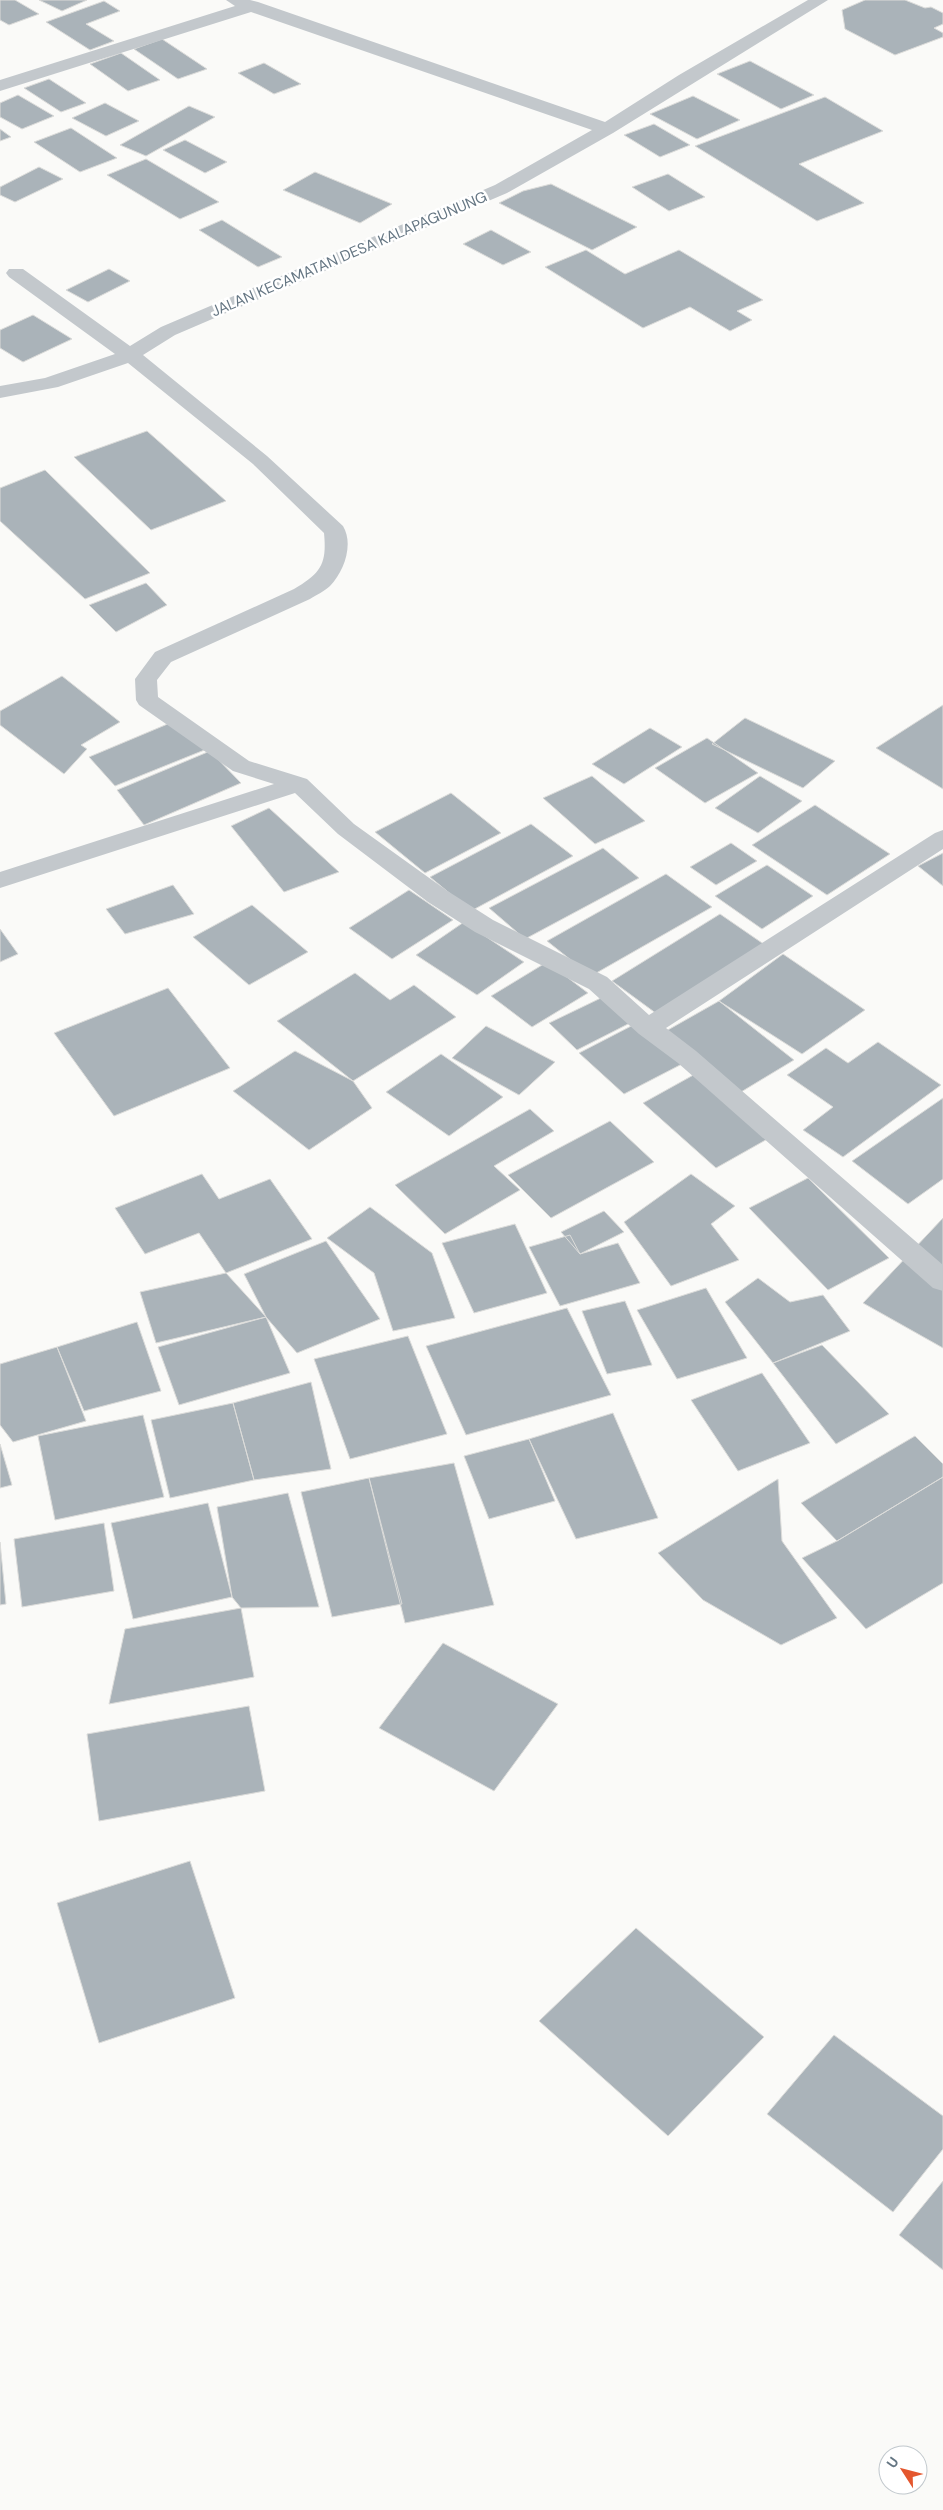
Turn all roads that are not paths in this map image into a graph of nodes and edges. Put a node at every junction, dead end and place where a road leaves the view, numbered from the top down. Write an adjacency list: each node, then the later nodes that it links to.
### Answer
1 (234, 0): 3 (street)
2 (820, 0): 5 (street, JALAN KECAMATAN DESA KALAPAGUNUNG)
3 (252, 6): 4 (street); 5 (street)
4 (0, 86)
5 (607, 129): 7 (street, JALAN KECAMATAN DESA KALAPAGUNUNG)
6 (16, 273): 7 (street)
7 (130, 355): 8 (street, JALAN KECAMATAN DESA KALAPAGUNUNG); 9 (street)
8 (0, 392)
9 (300, 784): 11 (street); 12 (street)
10 (943, 838): 12 (street)
11 (0, 880)
12 (648, 1028): 13 (street)
13 (943, 1281)

